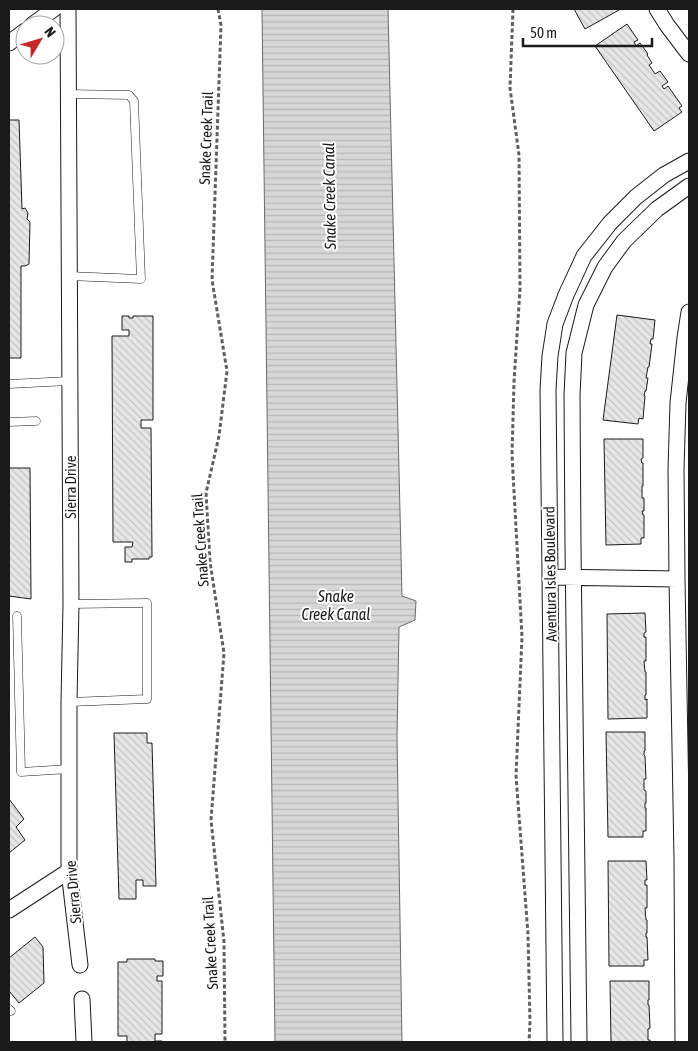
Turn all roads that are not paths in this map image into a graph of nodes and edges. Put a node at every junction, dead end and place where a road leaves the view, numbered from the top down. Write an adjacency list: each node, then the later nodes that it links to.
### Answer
1 (68, 9): 4 (street, Sierra Drive)
2 (657, 9): 3 (street)
3 (689, 54)
4 (68, 94): 7 (street, Sierra Drive); 7 (lane)
5 (689, 161): 13 (street, Aventura Isles Boulevard)
6 (689, 186): 14 (street, Aventura Isles Boulevard)
7 (68, 276): 9 (street, Sierra Drive)
8 (689, 312): 15 (street)
9 (69, 381): 10 (lane); 16 (street, Sierra Drive)
10 (9, 384)
11 (36, 421): 12 (lane)
12 (9, 422)
13 (550, 576): 14 (street); 26 (street, Aventura Isles Boulevard)
14 (573, 577): 15 (street); 27 (street, Aventura Isles Boulevard)
15 (676, 578): 20 (street)
16 (70, 604): 18 (street, Sierra Drive); 18 (lane)
17 (17, 616): 19 (lane)
18 (69, 702): 19 (street, Sierra Drive)
19 (69, 769): 21 (street, Sierra Drive)
20 (685, 858): 28 (street)
21 (69, 871): 22 (street); 23 (street, Sierra Drive)
22 (9, 910)
23 (80, 965)
24 (82, 999): 25 (street)
25 (84, 1042)
26 (554, 1042)
27 (579, 1042)
28 (683, 1042)

